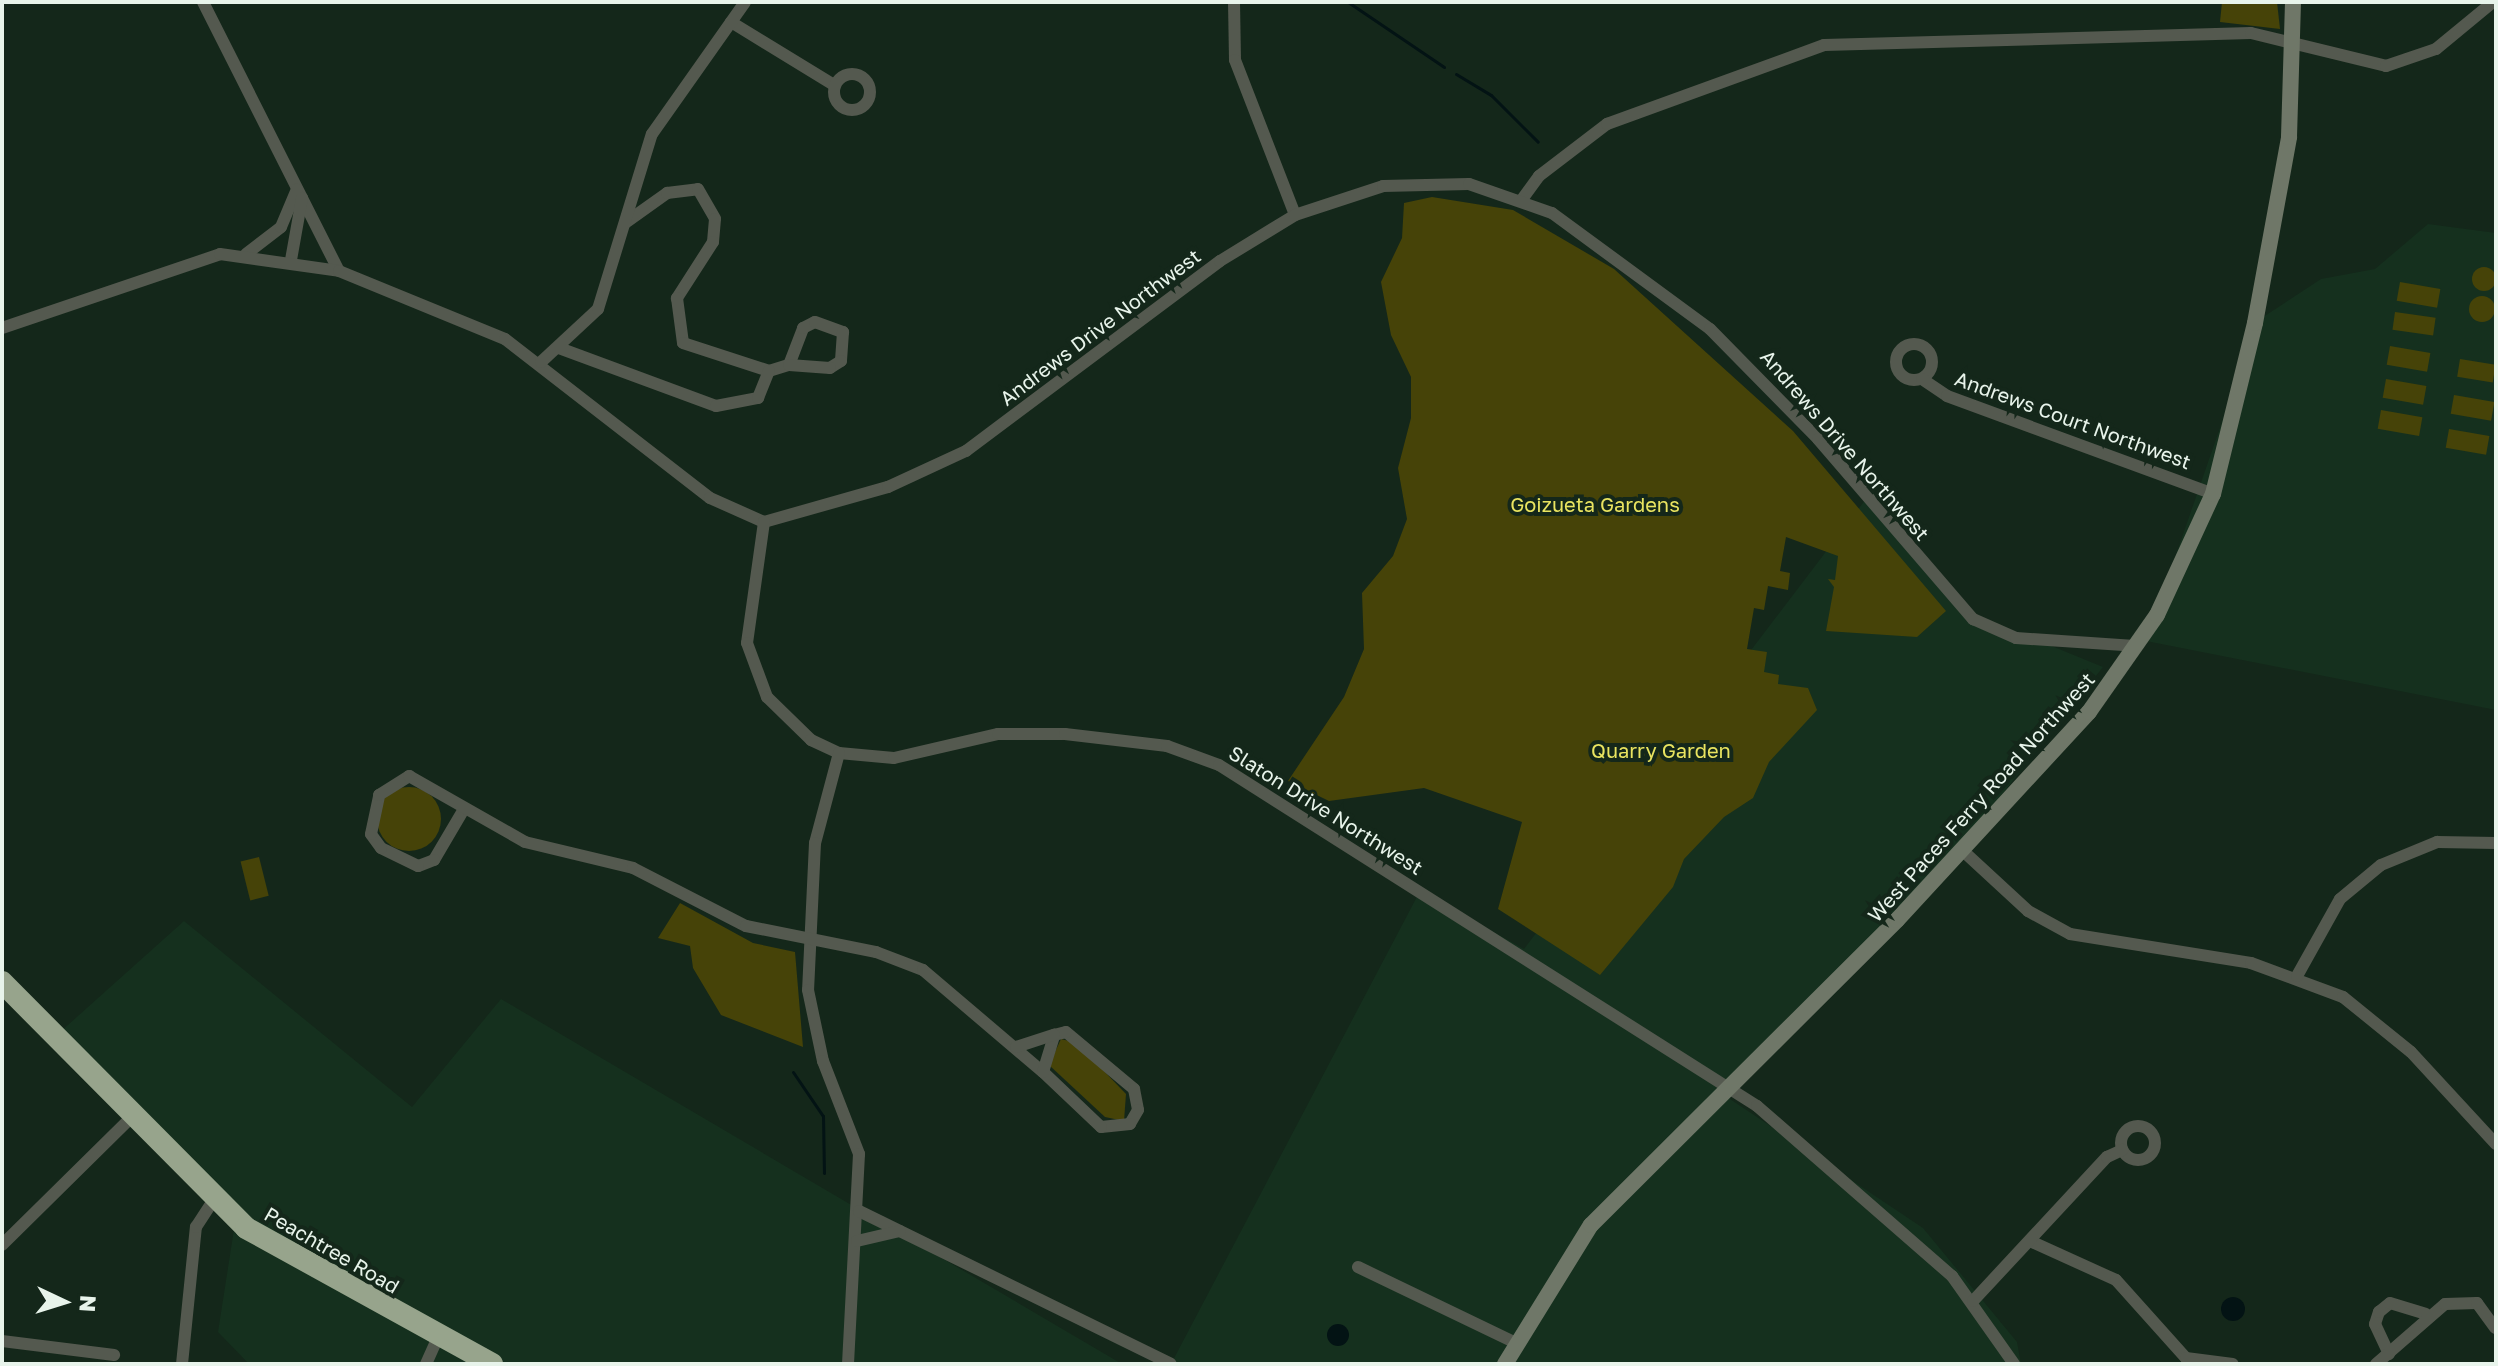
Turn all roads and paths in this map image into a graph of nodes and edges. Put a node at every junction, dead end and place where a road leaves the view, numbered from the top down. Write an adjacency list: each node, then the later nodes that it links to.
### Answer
1 (203, 2): 9 (street)
2 (745, 2): 6 (street)
3 (1234, 2): 11 (street)
4 (2293, 2): 7 (main road, West Paces Ferry Road Northwest)
5 (2493, 2): 7 (street)
6 (731, 22): 8 (street); 12 (street)
7 (2296, 44): 10 (street); 22 (main road, West Paces Ferry Road Northwest)
8 (834, 85)
9 (302, 198): 13 (street); 14 (street); 15 (street)
10 (1523, 198): 11 (street, Andrews Drive Northwest); 24 (street, Andrews Drive Northwest)
11 (1295, 215): 23 (street, Andrews Drive Northwest)
12 (625, 223): 17 (street); 20 (street)
13 (246, 254): 14 (street); 16 (street)
14 (295, 261): 15 (street)
15 (339, 271): 18 (street)
16 (2, 328)
17 (559, 348): 18 (street); 20 (street)
18 (541, 362): 23 (street)
19 (789, 365): 19 (street); 20 (street)
20 (769, 371)
21 (1922, 379): 22 (street, Andrews Court Northwest)
22 (2213, 494): 24 (main road, West Paces Ferry Road Northwest)
23 (764, 522): 25 (street, Slaton Drive Northwest)
24 (2135, 646): 28 (main road, West Paces Ferry Road Northwest)
25 (839, 753): 29 (street); 35 (street, Slaton Drive Northwest)
26 (464, 809): 26 (street); 29 (street)
27 (2496, 843): 30 (street)
28 (1962, 850): 30 (street); 35 (main road, West Paces Ferry Road Northwest)
29 (808, 942): 33 (street); 40 (street)
30 (2297, 976): 37 (street)
31 (2, 982): 36 (highway, Peachtree Road)
32 (1054, 1035): 33 (street); 34 (street); 34 (street)
33 (1016, 1047): 34 (street)
34 (1043, 1072)
35 (1728, 1087): 46 (street, Slaton Drive Northwest); 51 (main road, West Paces Ferry Road Northwest)
36 (134, 1115): 39 (highway, Peachtree Road); 44 (street)
37 (2496, 1144)
38 (2122, 1150): 43 (street)
39 (215, 1198): 49 (highway, Peachtree Road); 55 (street)
40 (859, 1211): 41 (street); 42 (street)
41 (900, 1231): 42 (street); 59 (street)
42 (857, 1241): 58 (street)
43 (2030, 1241): 46 (street); 54 (street)
44 (2, 1245)
45 (1358, 1267): 51 (street)
46 (1973, 1301): 61 (street, Slaton Drive Northwest)
47 (2425, 1314): 48 (street); 52 (street); 52 (street)
48 (2495, 1328)
49 (438, 1337): 56 (street); 57 (highway, Peachtree Road)
50 (2, 1341): 53 (street)
51 (1516, 1343): 60 (main road, West Paces Ferry Road Northwest)
52 (2389, 1354): 63 (street)
53 (114, 1355)
54 (2184, 1361): 62 (street)
55 (182, 1364)
56 (426, 1364)
57 (492, 1364)
58 (848, 1364)
59 (1171, 1364)
60 (1505, 1364)
61 (2014, 1364)
62 (2233, 1364)
63 (2376, 1364)

